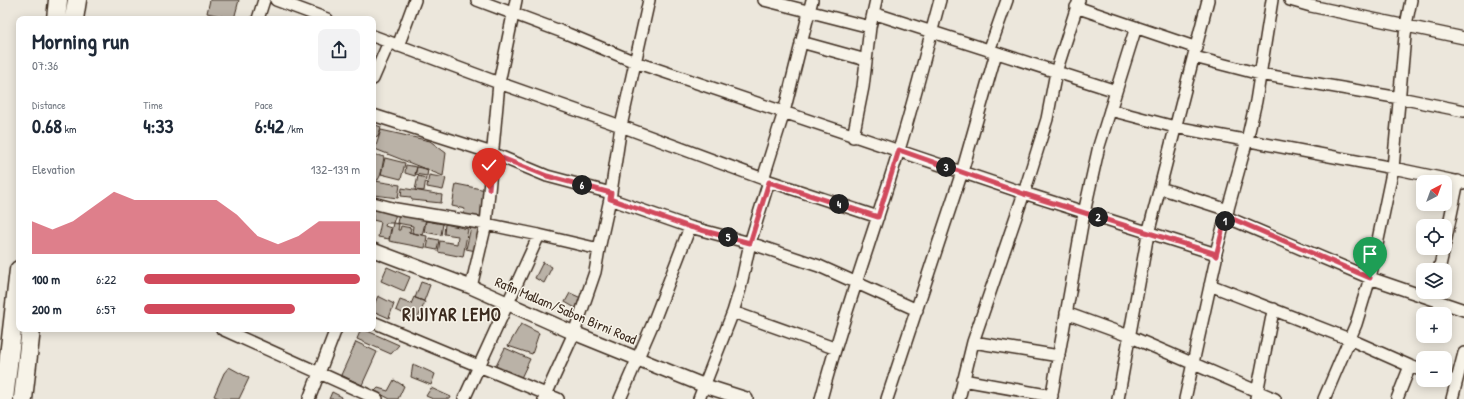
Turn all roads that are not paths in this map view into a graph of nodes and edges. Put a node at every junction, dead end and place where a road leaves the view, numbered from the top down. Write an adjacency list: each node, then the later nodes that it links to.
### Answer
1 (58, 0): 23 (highway)
2 (77, 0): 24 (highway)
3 (264, 0): 25 (street)
4 (276, 0): 26 (street)
5 (415, 0): 34 (street)
6 (477, 0): 21 (street)
7 (516, 0): 21 (street)
8 (649, 0): 38 (street)
9 (764, 0): 20 (street)
10 (812, 0): 20 (street)
11 (876, 0): 22 (street)
12 (940, 0): 30 (street)
13 (1007, 0): 35 (street)
14 (1208, 0): 36 (street)
15 (1272, 0): 41 (street)
16 (1290, 0): 18 (street)
17 (1411, 0): 27 (street)
18 (1312, 3): 27 (street)
19 (1078, 4): 29 (street); 39 (street)
20 (809, 12): 28 (street); 33 (street)
21 (513, 13): 38 (street); 42 (street)
22 (873, 13): 28 (street); 30 (street)
23 (56, 16)
24 (74, 16)
25 (259, 16)
26 (319, 16)
27 (1406, 25): 32 (street); 44 (street)
28 (870, 27): 37 (street)
29 (1136, 27): 36 (street); 43 (street)
30 (931, 32): 35 (street); 53 (street)
31 (376, 37): 34 (street)
32 (1464, 38)
33 (801, 42): 37 (street); 46 (street)
34 (393, 44): 40 (street); 42 (street)
35 (993, 52): 39 (street); 56 (street)
36 (1195, 53): 41 (street); 50 (street)
37 (866, 60): 51 (street)
38 (635, 62): 46 (street); 49 (street)
39 (1056, 72): 43 (street); 60 (street)
40 (376, 74)
41 (1260, 74): 44 (street); 52 (street)
42 (499, 83): 49 (street); 54 (street)
43 (1116, 91): 45 (street)
44 (1400, 98): 47 (street); 55 (street)
45 (1110, 110): 50 (street); 63 (street)
46 (784, 112): 51 (street); 57 (street)
47 (1464, 112)
48 (376, 116): 54 (street)
49 (621, 126): 57 (street); 61 (street)
50 (1175, 127): 52 (street); 59 (street)
51 (853, 137): 53 (street)
52 (1247, 140): 55 (street); 64 (street)
53 (899, 150): 56 (street); 65 (street)
54 (492, 154): 61 (street); 67 (street)
55 (1393, 168): 58 (street); 75 (street)
56 (962, 172): 60 (street); 84 (street)
57 (766, 180): 65 (street); 71 (street)
58 (1461, 182): 66 (street)
59 (1160, 188): 64 (street); 69 (street)
60 (1024, 194): 63 (street); 95 (street)
61 (611, 196): 68 (street); 72 (street)
62 (376, 204): 67 (street)
63 (1084, 213): 69 (street); 87 (street)
64 (1227, 213): 74 (street); 75 (street)
65 (878, 217): 76 (street)
66 (1451, 219)
67 (486, 224): 70 (street); 78 (street)
68 (690, 227): 71 (street); 99 (street)
69 (1148, 234): 74 (street); 93 (street)
70 (539, 235): 72 (street); 82 (street)
71 (750, 243): 76 (street); 86 (street)
72 (599, 249): 92 (street)
73 (376, 251): 78 (street, Rafin Mallam/Sabon Birni Road)
74 (1216, 256): 77 (street)
75 (1370, 278): 80 (street); 94 (street)
76 (855, 282): 84 (street); 96 (street)
77 (1210, 285): 83 (street); 100 (street)
78 (471, 287): 82 (street, Rafin Mallam/Sabon Birni Road)
79 (16, 290): 105 (highway)
80 (1416, 291)
81 (1440, 299): 85 (street)
82 (507, 303): 92 (street, Rafin Mallam/Sabon Birni Road); 102 (street)
83 (1274, 309): 94 (street); 110 (street)
84 (917, 310): 123 (street)
85 (1464, 310)
86 (733, 312): 96 (street); 109 (street)
87 (1066, 313): 93 (street); 98 (street)
88 (376, 323): 102 (street)
89 (30, 332): 114 (highway)
90 (229, 332): 104 (street)
91 (335, 332): 104 (street)
92 (574, 333): 99 (street, Rafin Mallam/Sabon Birni Road); 111 (street)
93 (1129, 336): 100 (street); 125 (street)
94 (1349, 339): 101 (street); 128 (street)
95 (973, 342): 98 (street); 106 (street)
96 (834, 348): 122 (street)
97 (1464, 353): 108 (street)
98 (1059, 356): 112 (street)
99 (638, 358): 109 (street, Rafin Mallam/Sabon Birni Road); 119 (street)
100 (1193, 363): 110 (street); 126 (street)
101 (1410, 366): 103 (street); 129 (street)
102 (478, 367): 111 (street); 117 (street)
103 (1416, 368)
104 (319, 373): 115 (street); 116 (street)
105 (3, 376): 113 (highway)
106 (963, 380): 112 (street); 124 (street)
107 (1452, 381): 108 (street)
108 (1456, 382): 130 (street)
109 (705, 386): 120 (street); 121 (street, Rafin Mallam/Sabon Birni Road)
110 (1256, 395): 127 (street)
111 (546, 396): 118 (street)
112 (1052, 398)
113 (4, 399)
114 (23, 399)
115 (309, 399)
116 (377, 399)
117 (464, 399)
118 (558, 399)
119 (620, 399)
120 (700, 399)
121 (746, 399)
122 (821, 399)
123 (887, 399)
124 (959, 399)
125 (1118, 399)
126 (1185, 399)
127 (1275, 399)
128 (1324, 399)
129 (1397, 399)
130 (1452, 399)

